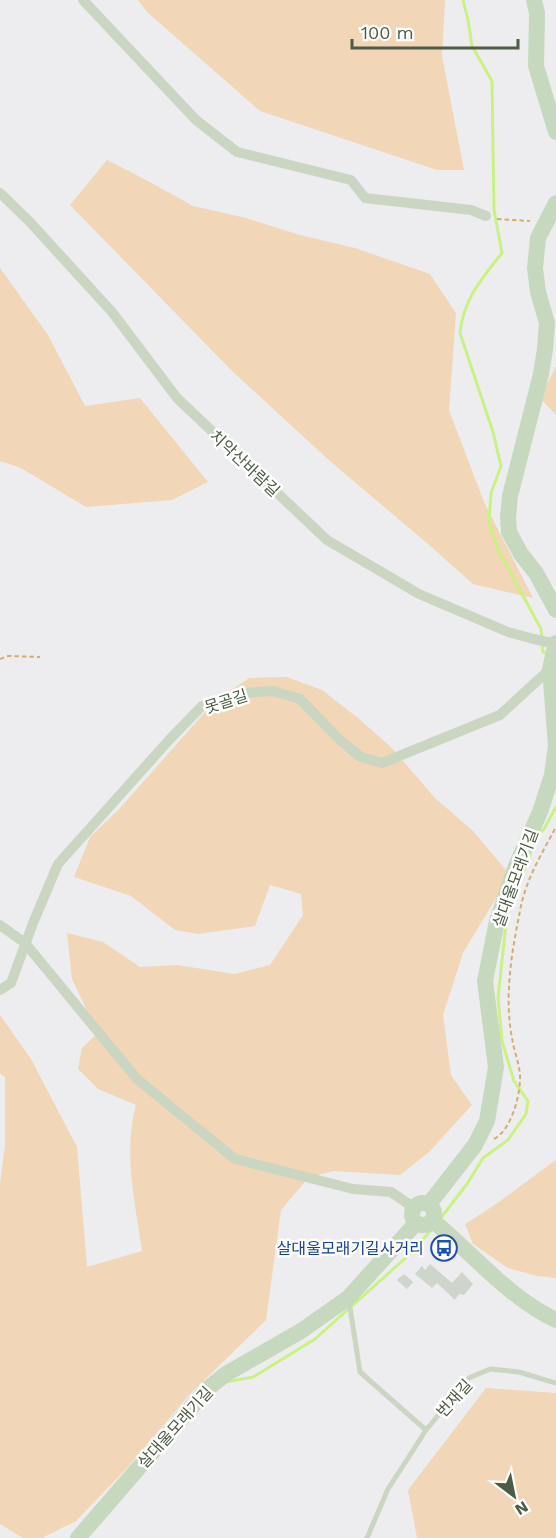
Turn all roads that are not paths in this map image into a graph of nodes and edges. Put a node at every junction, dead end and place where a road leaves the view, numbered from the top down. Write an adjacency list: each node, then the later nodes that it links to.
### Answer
1 (83, 0): 6 (street)
2 (534, 0): 3 (street)
3 (556, 132)
4 (0, 193): 8 (street, 치악산바람길, bridge)
5 (556, 203): 7 (street)
6 (486, 216)
7 (556, 610)
8 (556, 644): 9 (street, 살대울모래기길)
9 (551, 665): 11 (street, 못골길); 13 (street, 살대울모래기길)
10 (0, 925): 11 (street)
11 (25, 943): 12 (street, 못골길); 13 (street)
12 (0, 990)
13 (429, 1218): 14 (street, 살대울모래기길); 15 (street)
14 (350, 1306): 17 (lane); 18 (street, 살대울모래기길)
15 (556, 1320)
16 (556, 1383): 17 (lane, 번재길)
17 (426, 1430): 19 (lane)
18 (78, 1538)
19 (367, 1538)

